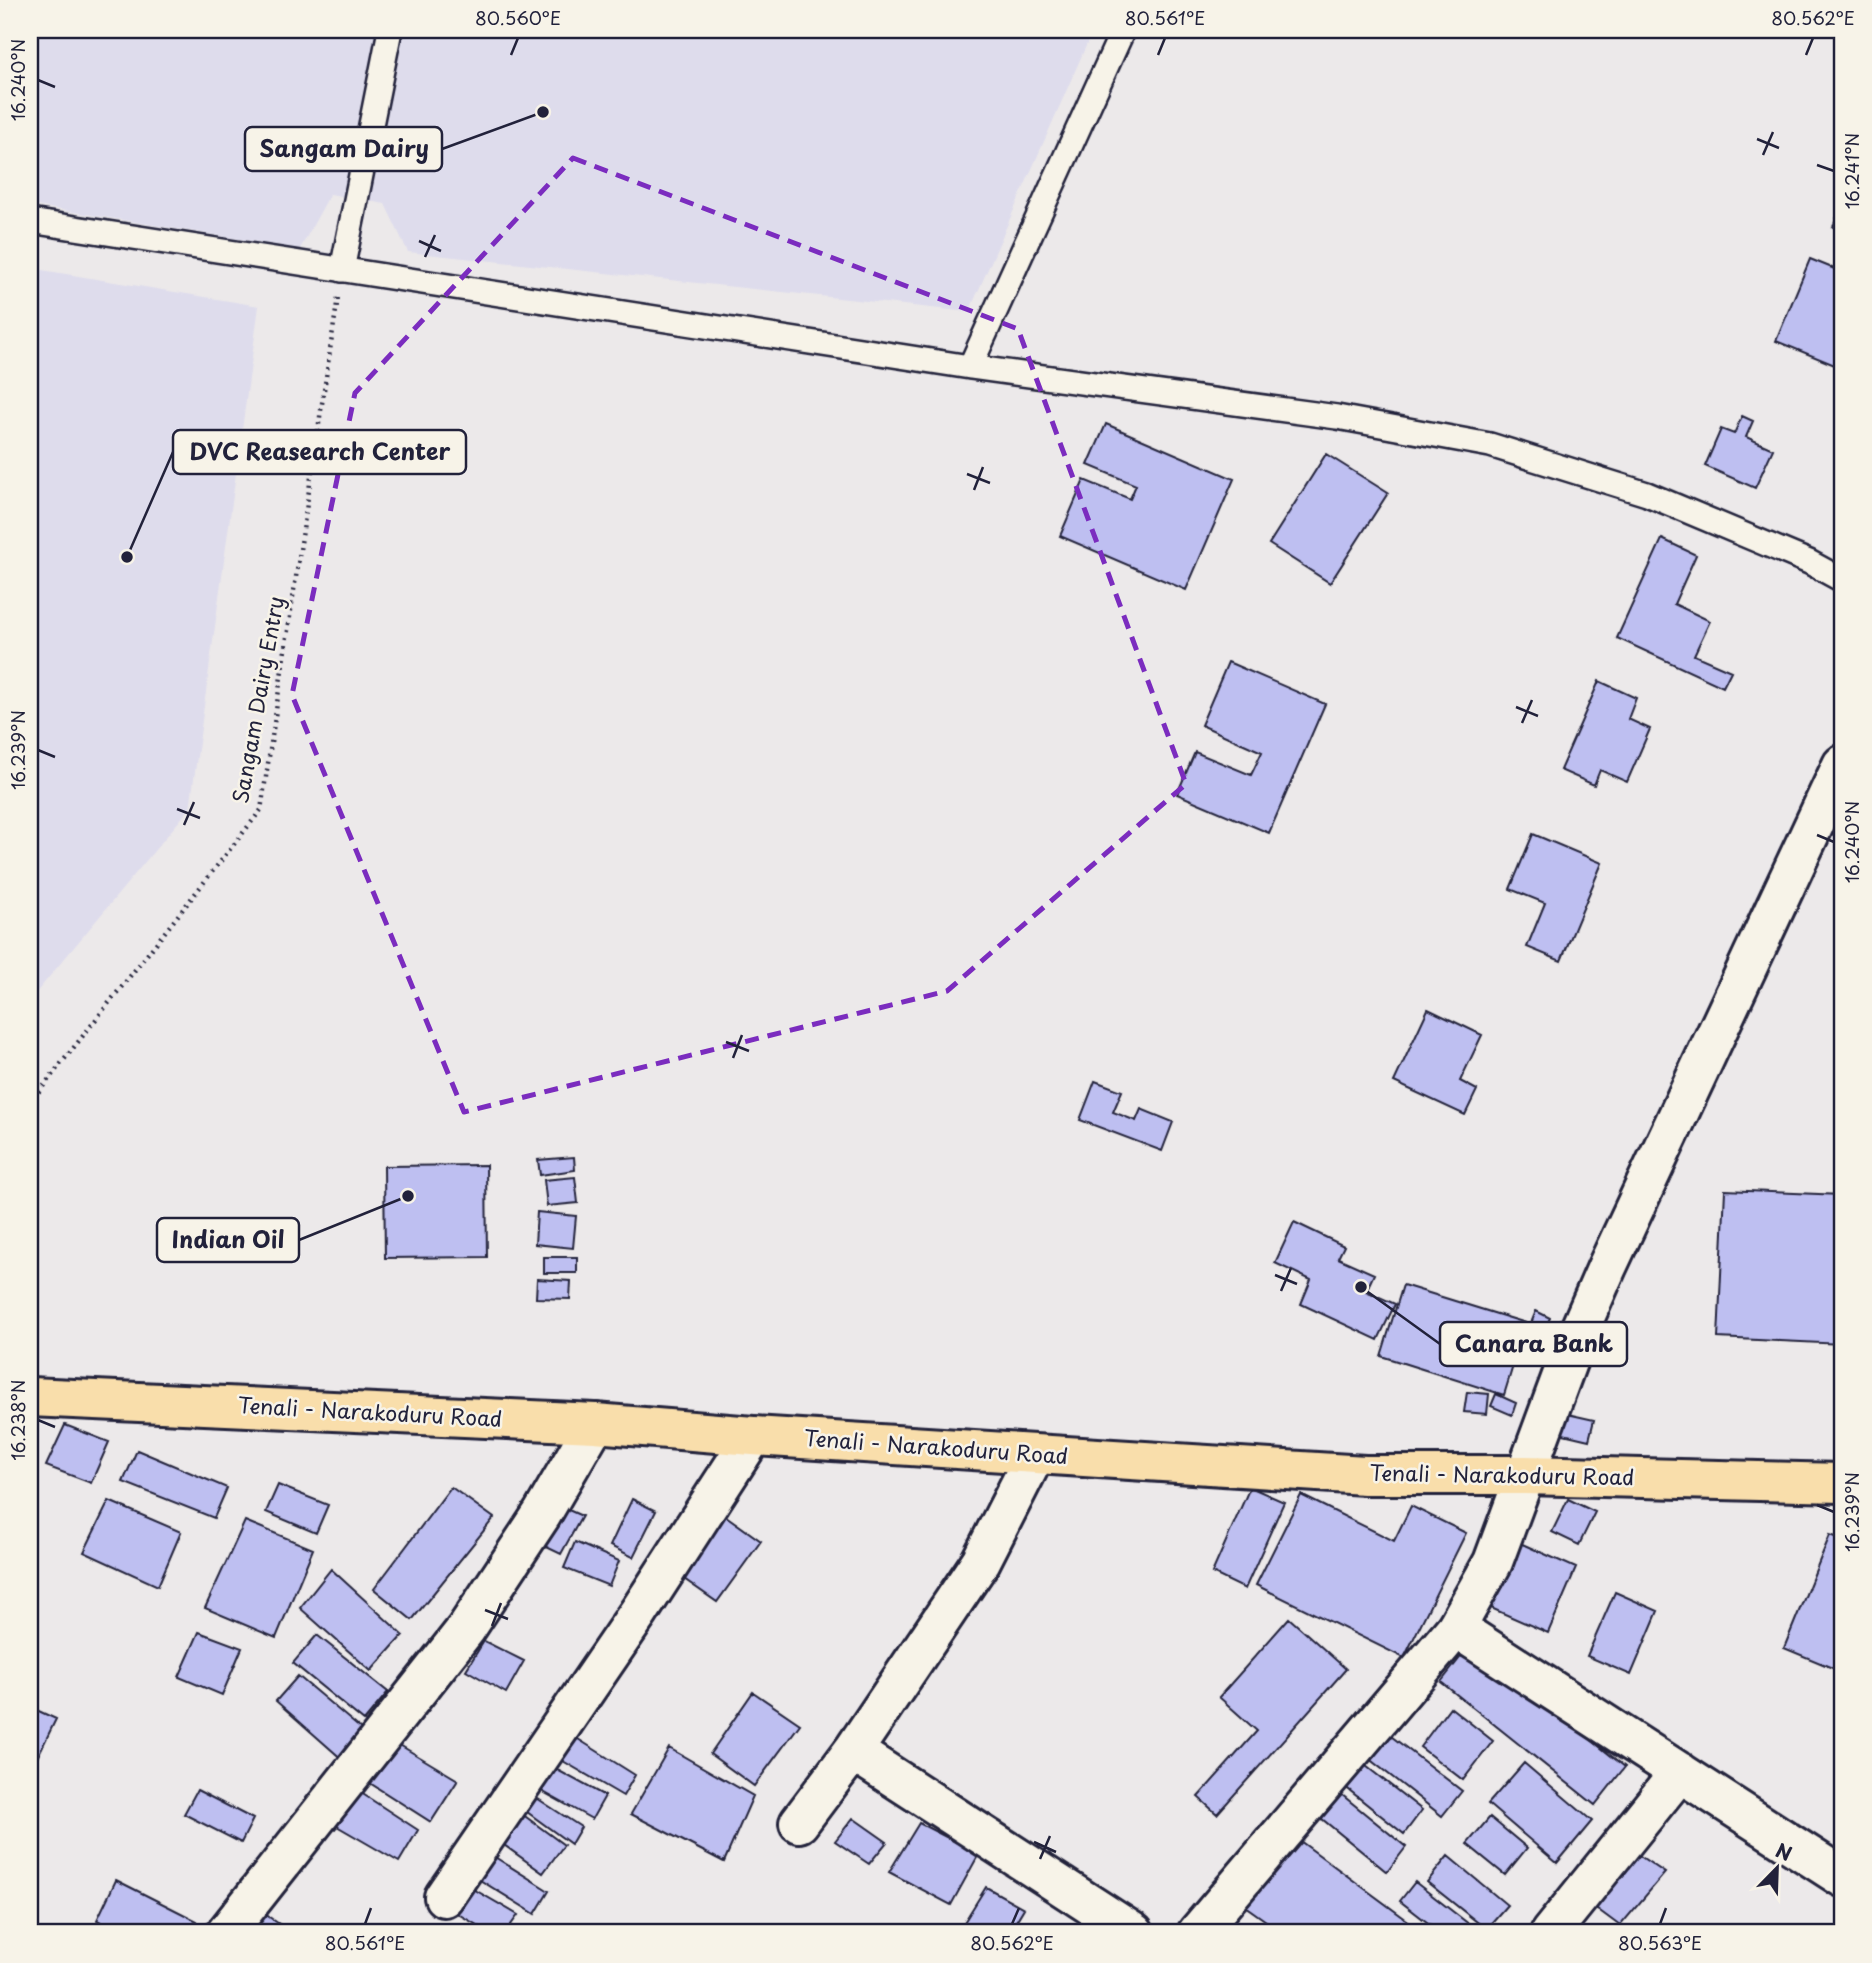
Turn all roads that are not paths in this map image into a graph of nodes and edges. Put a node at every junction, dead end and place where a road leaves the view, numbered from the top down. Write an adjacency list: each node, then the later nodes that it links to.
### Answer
1 (390, 30): 4 (lane)
2 (1123, 30): 5 (lane)
3 (30, 222): 4 (lane)
4 (342, 270): 5 (lane)
5 (970, 367): 6 (lane)
6 (1842, 580)
7 (1842, 765): 12 (street)
8 (30, 1397): 9 (main road, Tenali - Narakoduru Road)
9 (595, 1423): 10 (main road, Tenali - Narakoduru Road); 20 (street)
10 (752, 1436): 11 (main road, Tenali - Narakoduru Road); 19 (street)
11 (1035, 1455): 12 (main road, Tenali - Narakoduru Road); 15 (street)
12 (1525, 1475): 13 (main road, Tenali - Narakoduru Road); 14 (street)
13 (1842, 1483)
14 (1456, 1628): 16 (street); 22 (street)
15 (853, 1751): 17 (street); 21 (street)
16 (1680, 1772): 18 (street); 23 (street)
17 (799, 1823)
18 (1842, 1877)
19 (444, 1897)
20 (226, 1933)
21 (1134, 1933)
22 (1197, 1933)
23 (1550, 1933)

